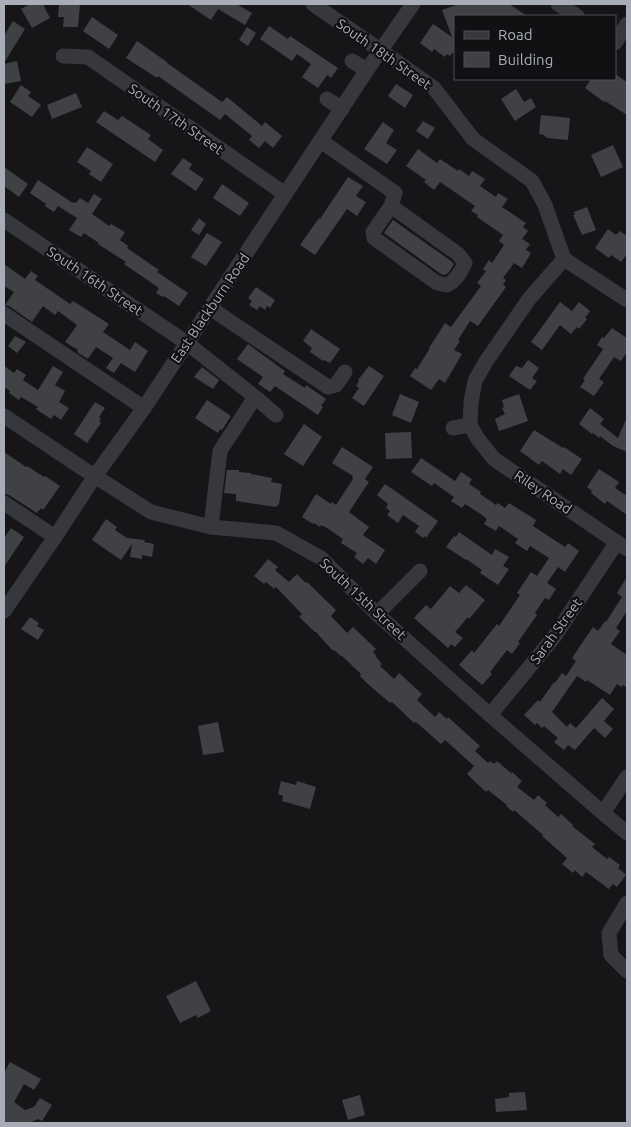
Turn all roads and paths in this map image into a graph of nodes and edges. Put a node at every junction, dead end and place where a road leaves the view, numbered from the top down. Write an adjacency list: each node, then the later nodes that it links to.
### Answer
1 (312, 4): 8 (street, South 18th Street)
2 (413, 4): 8 (street, East Blackburn Road)
3 (558, 4): 4 (street)
4 (574, 15)
5 (627, 24): 6 (street)
6 (616, 41)
7 (616, 44): 9 (street)
8 (381, 50): 12 (street, East Blackburn Road); 19 (street, South 18th Street)
9 (627, 51)
10 (63, 56): 16 (street, South 17th Street)
11 (352, 61): 12 (street)
12 (367, 70): 14 (street, East Blackburn Road)
13 (327, 99): 14 (street)
14 (342, 109): 15 (street, East Blackburn Road)
15 (321, 140): 16 (street, East Blackburn Road); 17 (street)
16 (285, 194): 21 (street, East Blackburn Road)
17 (391, 206): 17 (street)
18 (4, 220): 23 (street, South 16th Street)
19 (564, 259): 20 (street); 29 (street)
20 (627, 300)
21 (210, 308): 23 (street, East Blackburn Road); 24 (street)
22 (4, 314): 26 (street)
23 (187, 343): 25 (street, South 16th Street); 26 (street, East Blackburn Road)
24 (345, 372)
25 (255, 397): 27 (street, South 16th Street); 33 (street)
26 (144, 408): 31 (street, East Blackburn Road)
27 (276, 415)
28 (4, 416): 31 (street, South 15th Street)
29 (470, 425): 30 (street); 35 (street, Riley Road)
30 (453, 428)
31 (95, 476): 33 (street, South 15th Street); 34 (street, East Blackburn Road)
32 (4, 503): 34 (street)
33 (211, 527): 39 (street, South 15th Street)
34 (55, 537): 37 (street, East Blackburn Road)
35 (622, 546): 40 (street, Sarah Street)
36 (420, 571): 39 (street)
37 (9, 592): 38 (street, East Blackburn Road)
38 (4, 611)
39 (377, 614): 40 (street, South 15th Street)
40 (490, 715): 42 (street, South 15th Street)
41 (627, 777): 42 (street)
42 (603, 813): 43 (street, South 15th Street)
43 (627, 832)
44 (627, 903): 45 (street)
45 (627, 971)

